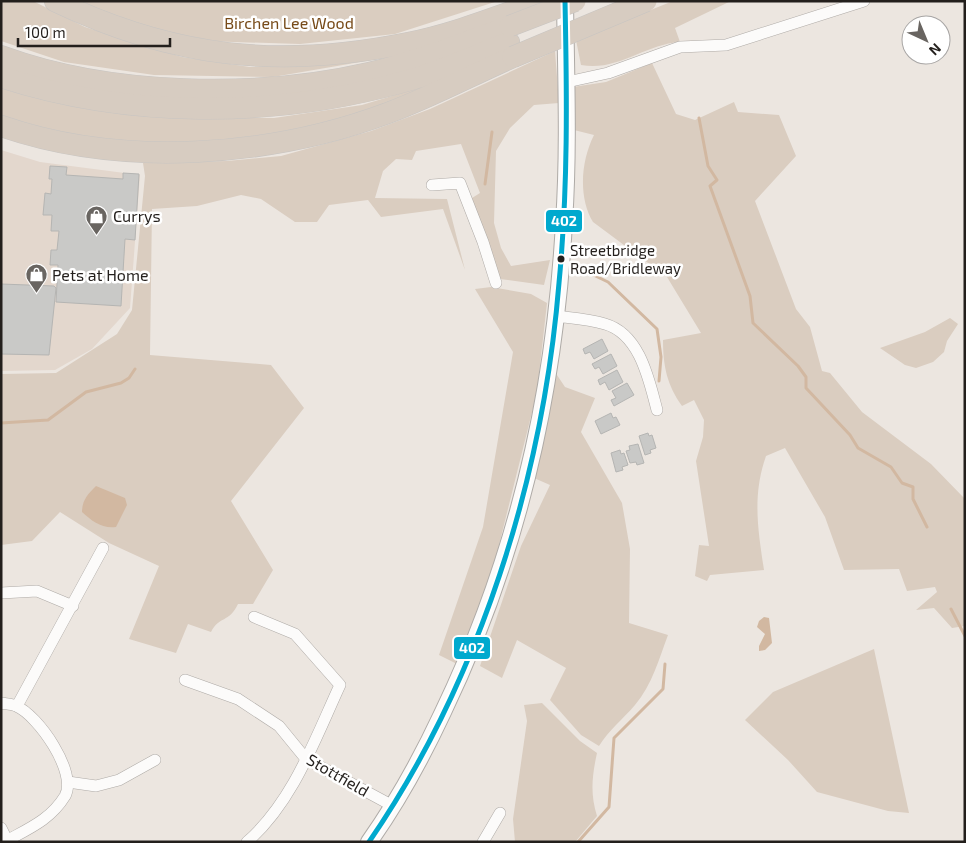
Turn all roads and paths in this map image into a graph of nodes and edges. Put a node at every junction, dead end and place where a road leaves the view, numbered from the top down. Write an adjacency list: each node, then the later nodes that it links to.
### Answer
1 (55, 1): 8 (highway)
2 (542, 1): 8 (highway)
3 (565, 1): 11 (main road)
4 (575, 1): 8 (highway, bridge)
5 (624, 1): 8 (highway)
6 (646, 1): 8 (highway, bridge)
7 (864, 1): 11 (street)
8 (510, 35): 9 (highway); 10 (highway); 12 (highway)
9 (1, 56)
10 (1, 77)
11 (567, 82): 15 (main road)
12 (1, 126)
13 (432, 185): 14 (street)
14 (496, 283)
15 (555, 316): 16 (street); 27 (main road)
16 (657, 410)
17 (103, 548): 19 (street)
18 (1, 593): 19 (street)
19 (73, 606): 23 (street)
20 (254, 617): 24 (street)
21 (186, 680): 24 (street, Stottfield)
22 (1, 702): 23 (street)
23 (18, 706): 26 (street)
24 (306, 759): 27 (street, Stottfield); 31 (street)
25 (155, 760): 26 (street)
26 (68, 782): 30 (street)
27 (393, 806): 32 (main road)
28 (500, 813): 33 (street)
29 (1, 828): 30 (street)
30 (8, 841)
31 (247, 842)
32 (369, 842)
33 (483, 842)

